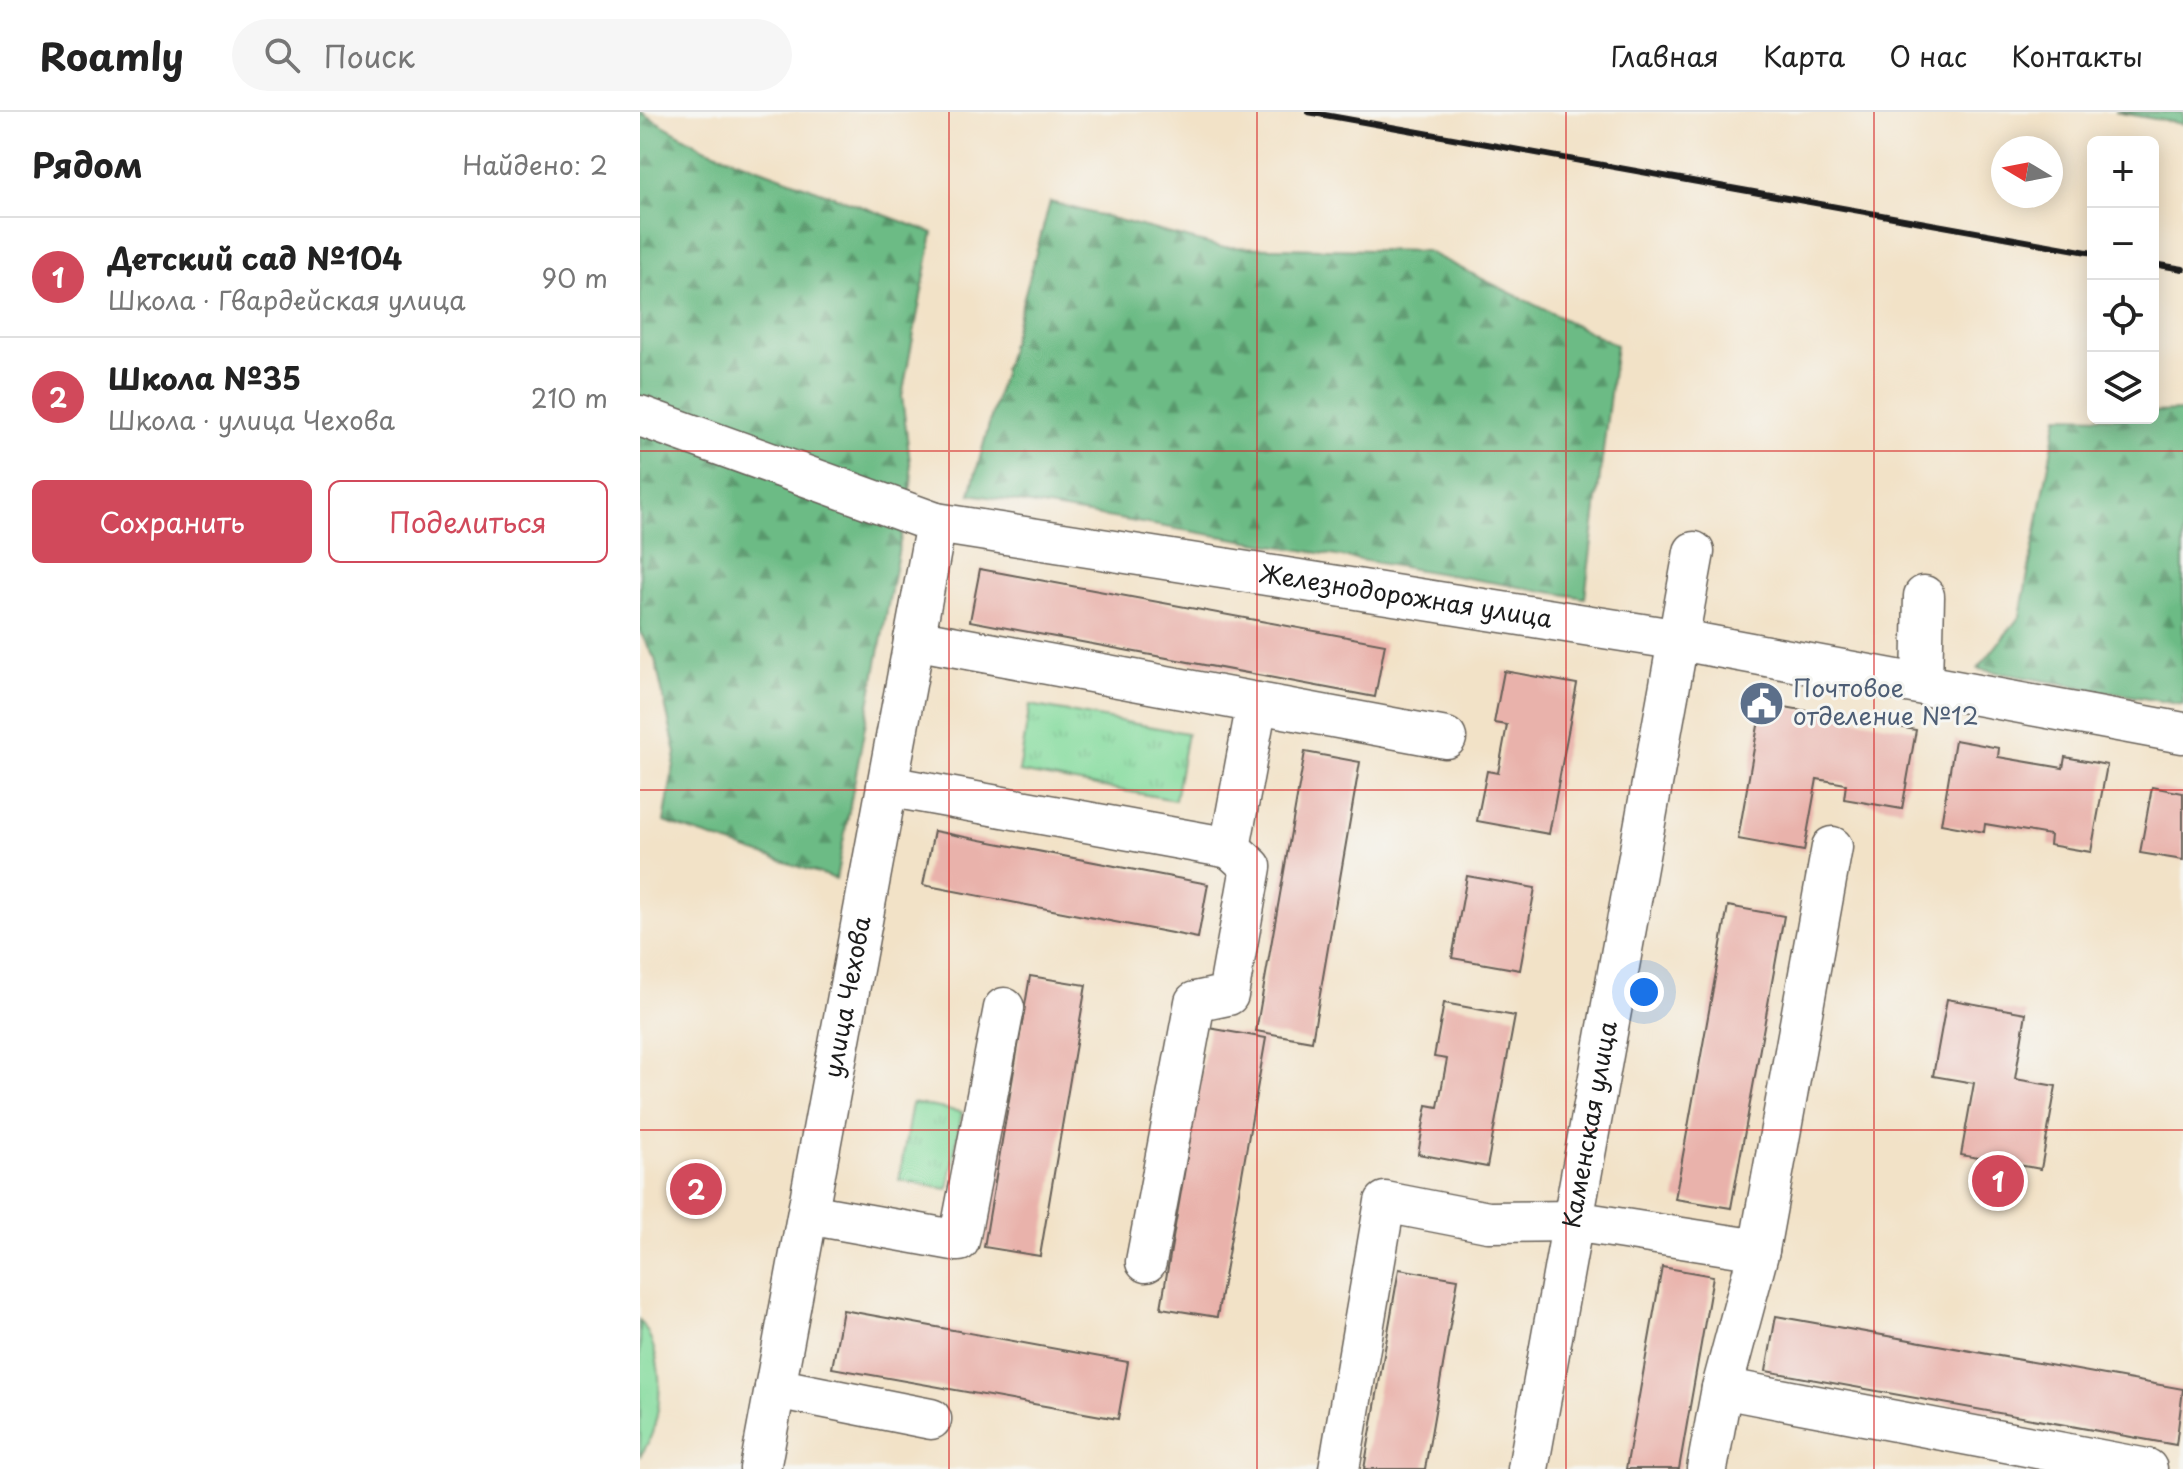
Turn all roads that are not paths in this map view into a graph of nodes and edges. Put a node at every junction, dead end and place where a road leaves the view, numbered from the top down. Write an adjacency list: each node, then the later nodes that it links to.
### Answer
1 (640, 416): 2 (street, Железнодорожная улица)
2 (936, 523): 5 (street, улица Чехова); 6 (street, Железнодорожная улица)
3 (1694, 552): 6 (street, Каменская улица)
4 (1924, 596): 7 (street)
5 (914, 639): 8 (street); 11 (street, улица Чехова)
6 (1680, 640): 7 (street, Железнодорожная улица); 16 (street, Каменская улица)
7 (1922, 684): 9 (street, Железнодорожная улица)
8 (1257, 703): 10 (street); 13 (street)
9 (2183, 733)
10 (1446, 738)
11 (887, 786): 13 (street); 15 (street, улица Чехова)
12 (1832, 847): 17 (street)
13 (1230, 848): 18 (street)
14 (1004, 1008): 15 (street)
15 (808, 1214): 19 (street, улица Чехова)
16 (1573, 1221): 17 (street); 23 (street); 24 (street, Каменская улица)
17 (1759, 1250): 20 (street)
18 (1146, 1262)
19 (775, 1388): 21 (street); 22 (street, улица Чехова)
20 (1722, 1388): 25 (street); 26 (street)
21 (931, 1419)
22 (760, 1469)
23 (1339, 1469)
24 (1528, 1469)
25 (1707, 1469)
26 (2147, 1469)

